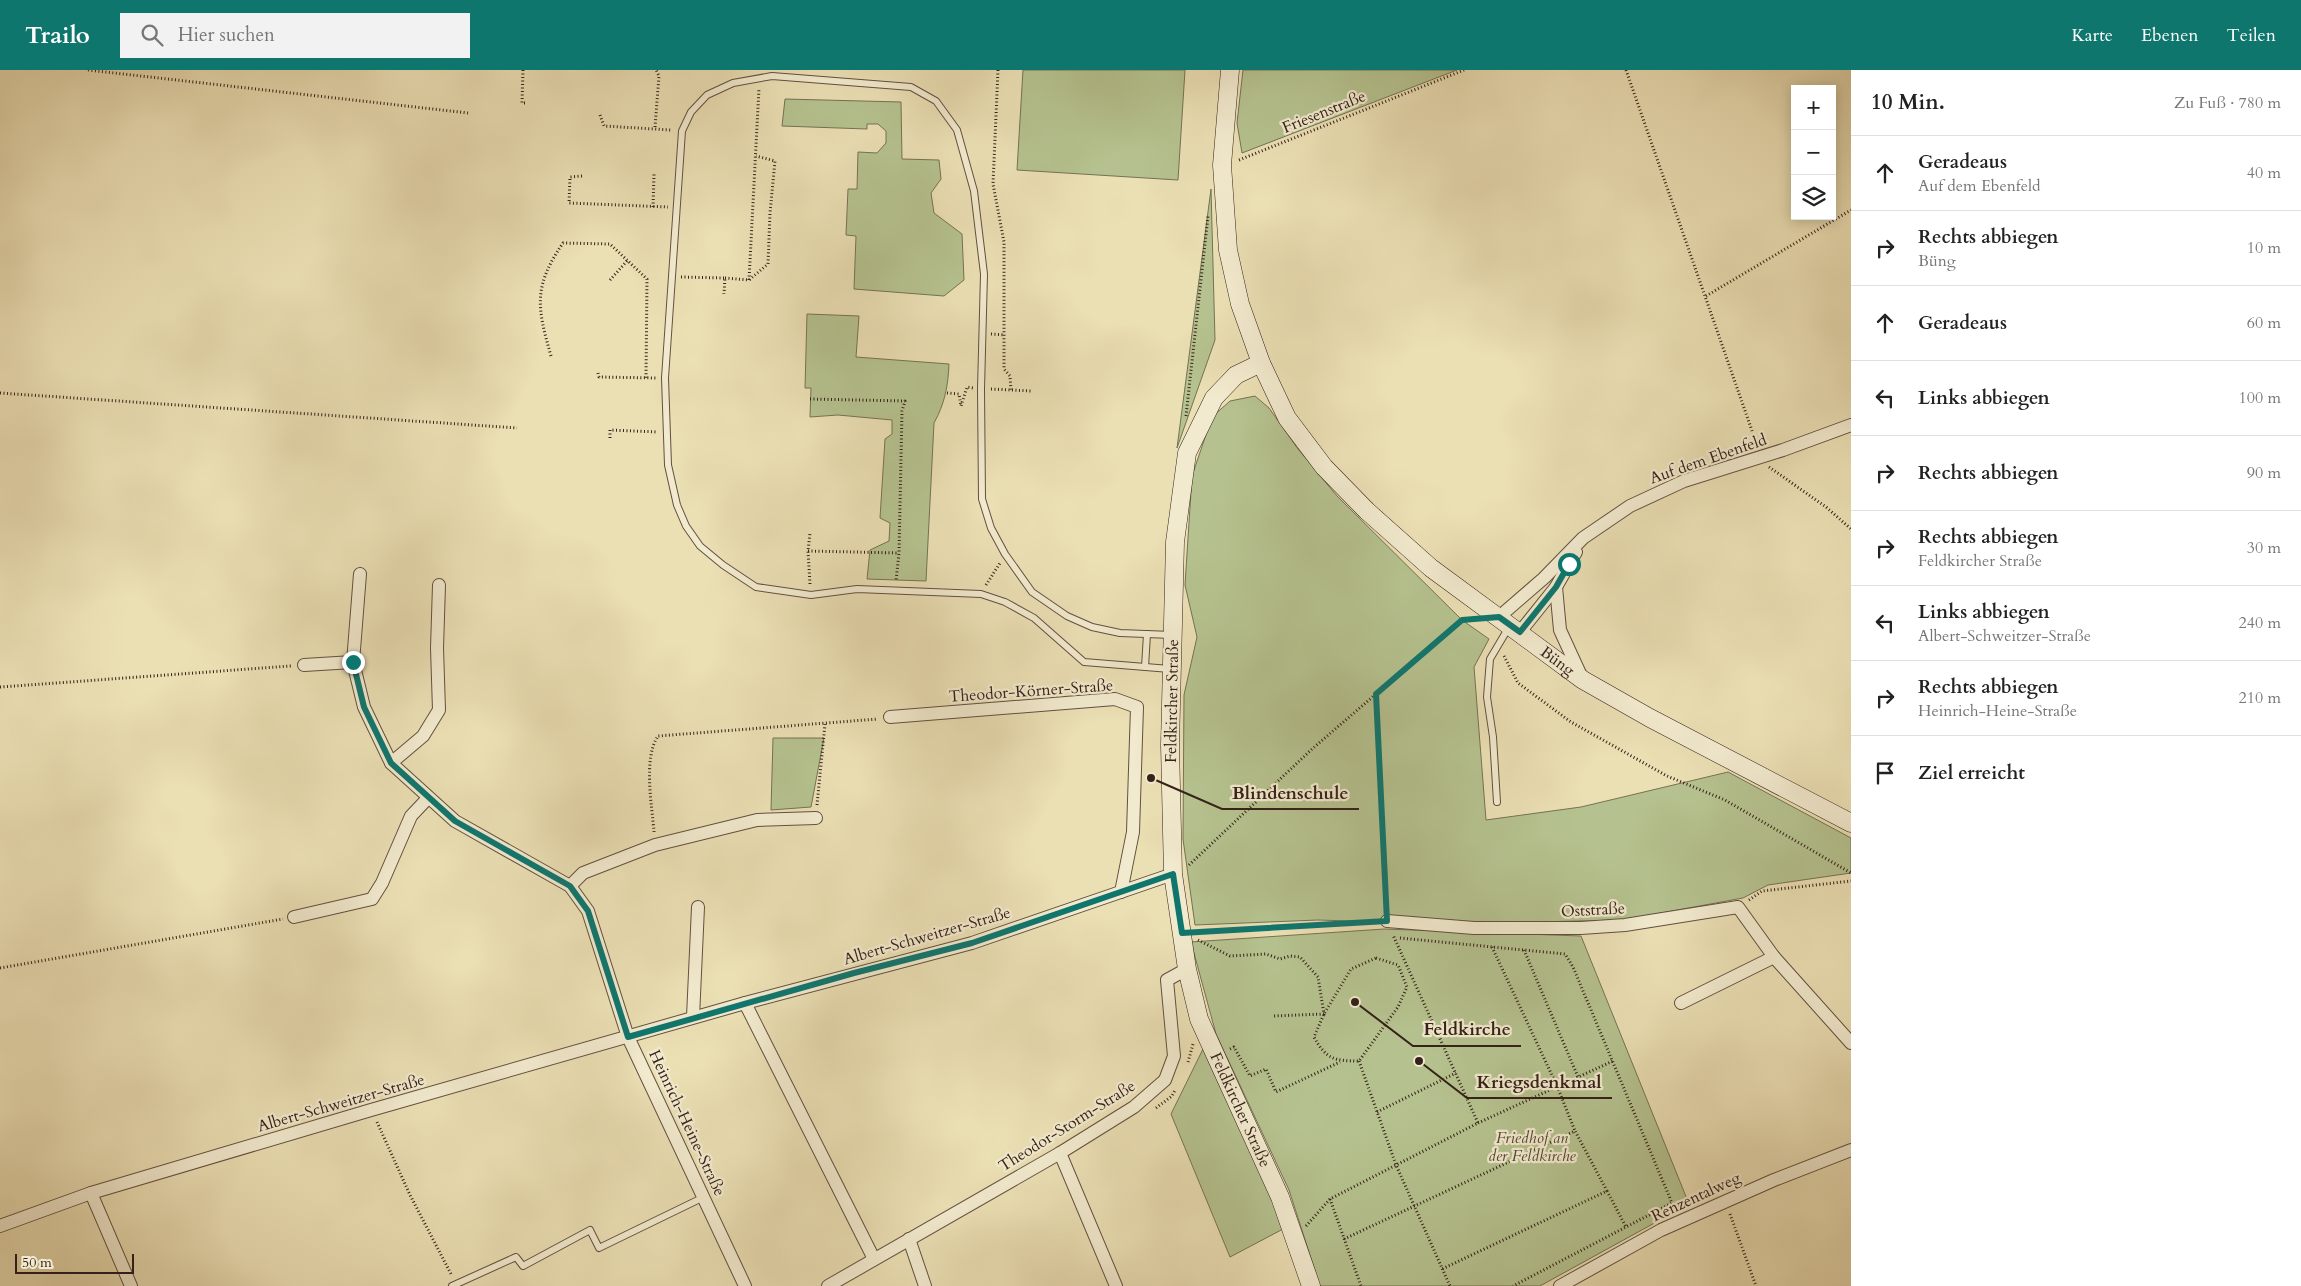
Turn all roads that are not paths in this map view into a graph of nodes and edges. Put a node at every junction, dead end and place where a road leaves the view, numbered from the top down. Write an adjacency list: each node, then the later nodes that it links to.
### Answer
1 (1230, 70): 2 (street, Büng)
2 (1261, 363): 8 (street, Büng); 10 (street, Feldkircher Straße)
3 (1851, 425): 4 (street, Auf dem Ebenfeld)
4 (1582, 538): 7 (street, Auf dem Ebenfeld); 8 (street, Auf dem Ebenfeld)
5 (360, 574): 11 (street, Heinrich-Heine-Straße)
6 (439, 585): 17 (street)
7 (1556, 587): 8 (street, Auf dem Ebenfeld); 15 (street)
8 (1509, 625): 15 (street, Büng); 19 (lane)
9 (1147, 634): 10 (lane); 13 (lane); 13 (lane)
10 (1173, 636): 14 (street, Feldkircher Straße)
11 (353, 662): 12 (street); 17 (street, Heinrich-Heine-Straße)
12 (304, 665)
13 (1145, 667): 14 (lane)
14 (1172, 670): 22 (street, Feldkircher Straße)
15 (1583, 680): 21 (street, Büng)
16 (890, 717): 24 (street, Theodor-Körner-Straße)
17 (391, 763): 18 (street, Heinrich-Heine-Straße)
18 (428, 798): 23 (street, Heinrich-Heine-Straße); 26 (street)
19 (1496, 802)
20 (816, 818): 23 (street)
21 (1851, 823)
22 (1173, 874): 24 (street, Albert-Schweitzer-Straße); 29 (street, Feldkircher Straße)
23 (570, 886): 33 (street, Heinrich-Heine-Straße)
24 (1121, 892): 30 (street, Albert-Schweitzer-Straße)
25 (698, 907): 32 (street)
26 (294, 917)
27 (1387, 921): 28 (street, Oststraße)
28 (1774, 957): 31 (street); 34 (street)
29 (1187, 969): 36 (street, Theodor-Storm-Straße); 48 (street, Feldkircher Straße)
30 (745, 1003): 32 (street, Albert-Schweitzer-Straße); 41 (street)
31 (1681, 1003)
32 (693, 1017): 33 (street, Albert-Schweitzer-Straße)
33 (628, 1037): 37 (street, Albert-Schweitzer-Straße); 38 (street, Heinrich-Heine-Straße)
34 (1851, 1043)
35 (1851, 1150): 49 (street, Renzentalweg)
36 (1060, 1153): 40 (street, Theodor-Storm-Straße); 47 (street)
37 (91, 1193): 39 (street, Albert-Schweitzer-Straße); 43 (street)
38 (704, 1197): 42 (lane); 44 (street, Heinrich-Heine-Straße)
39 (0, 1226)
40 (909, 1239): 41 (street, Theodor-Storm-Straße); 46 (street)
41 (874, 1259): 45 (street, Theodor-Storm-Straße)
42 (454, 1285)
43 (131, 1286)
44 (746, 1286)
45 (828, 1286)
46 (925, 1286)
47 (1116, 1286)
48 (1312, 1286)
49 (1560, 1286)

